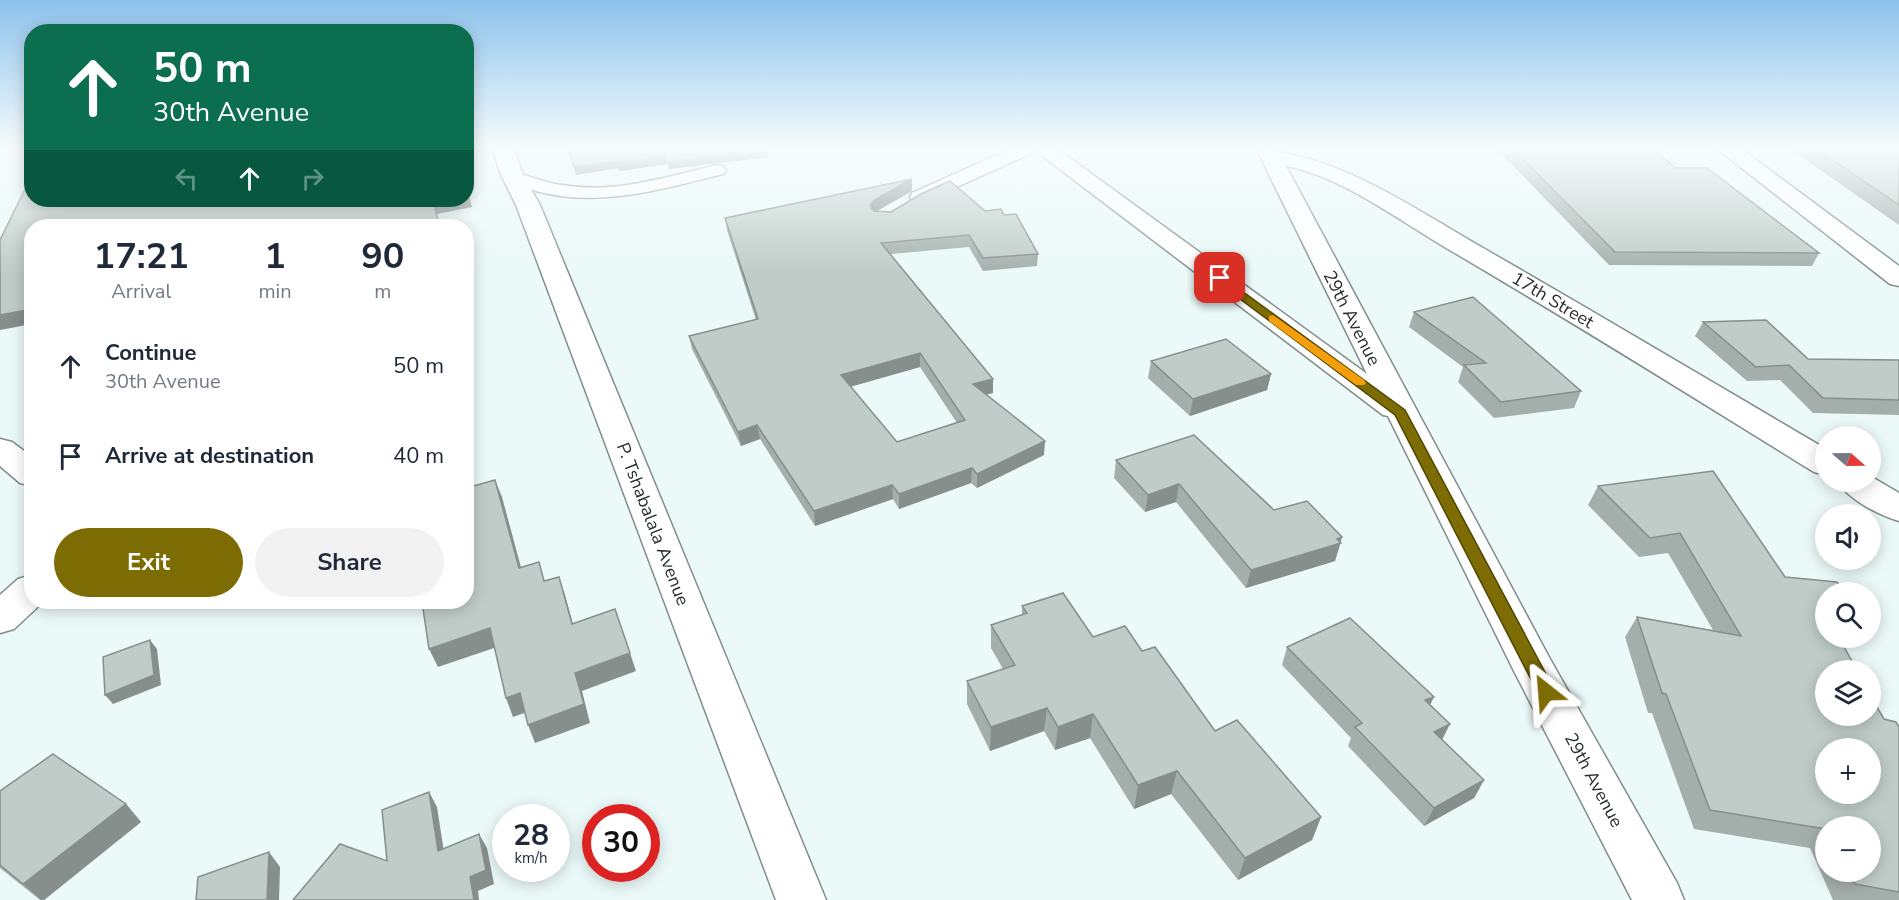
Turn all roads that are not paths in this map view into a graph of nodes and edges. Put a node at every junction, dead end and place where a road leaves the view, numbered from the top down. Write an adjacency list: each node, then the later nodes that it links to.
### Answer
1 (521, 190): 19 (street, P. Tshabalala Avenue)
2 (554, 190): 3 (lane)
3 (639, 190)
4 (937, 190): 9 (lane)
5 (1099, 190): 11 (street)
6 (1287, 190): 11 (street, 29th Avenue)
7 (1364, 190): 13 (street, 17th Street)
8 (1782, 190): 10 (street)
9 (903, 206)
10 (1899, 278)
11 (1401, 413): 20 (street, 29th Avenue)
12 (0, 449): 14 (street)
13 (1815, 457)
14 (24, 468)
15 (1872, 492): 16 (street)
16 (1899, 508)
17 (24, 596): 18 (street)
18 (0, 618)
19 (801, 900)
20 (1659, 900)

